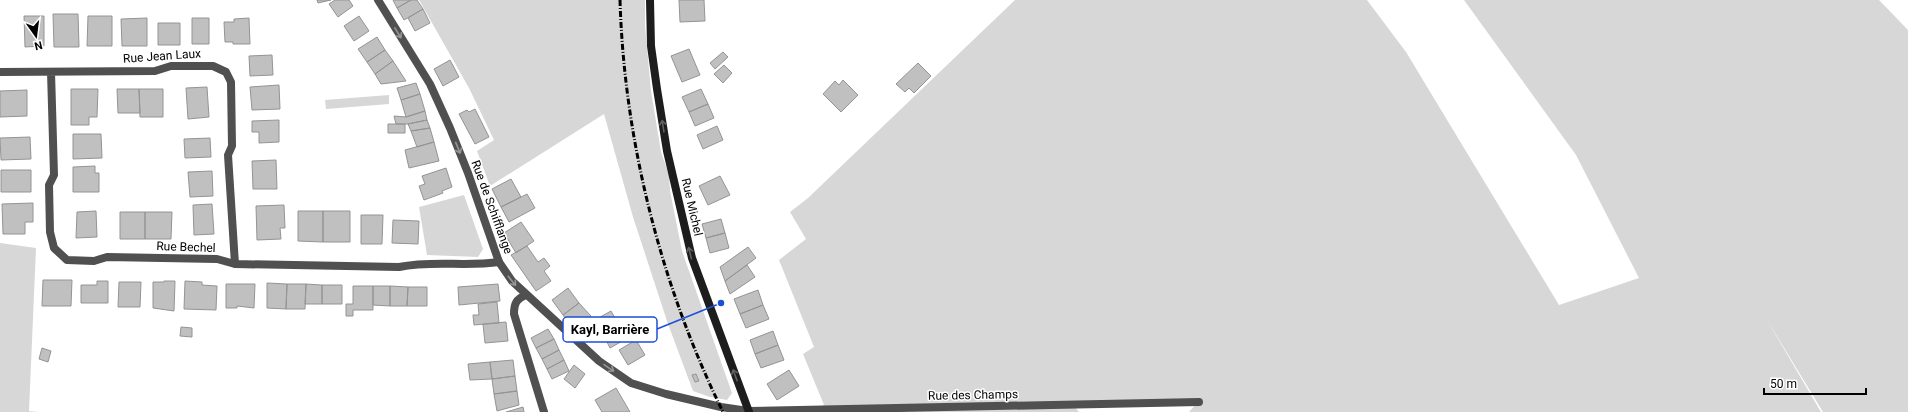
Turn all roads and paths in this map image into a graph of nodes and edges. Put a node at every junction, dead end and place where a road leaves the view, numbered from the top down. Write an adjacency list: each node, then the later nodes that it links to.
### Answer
1 (378, 0): 5 (street, Rue de Schifflange, one-way to 5)
2 (650, 0): 10 (main road, Rue Michel, one-way to 2)
3 (0, 72): 4 (street, Rue Jean Laux)
4 (51, 72): 6 (street, Rue Bechel); 6 (street, Rue Jean Laux)
5 (499, 262): 6 (street, Rue Bechel); 7 (street, Rue de Schifflange, one-way to 7)
6 (235, 264)
7 (526, 295): 9 (street); 10 (street, Rue de Schifflange, one-way to 10)
8 (1199, 402): 10 (street, Rue des Champs)
9 (544, 412)
10 (748, 412)

